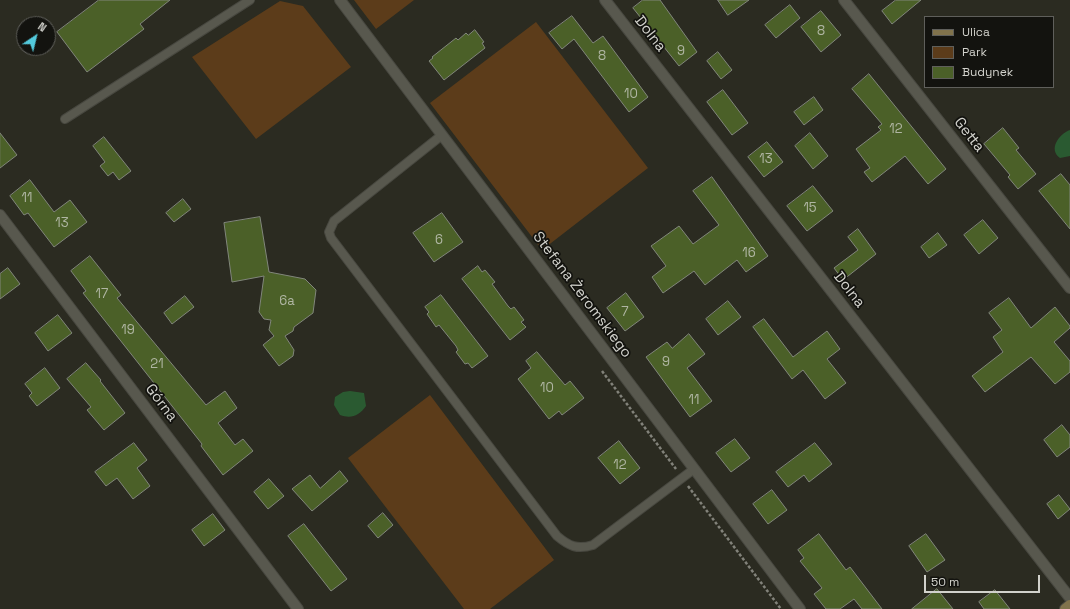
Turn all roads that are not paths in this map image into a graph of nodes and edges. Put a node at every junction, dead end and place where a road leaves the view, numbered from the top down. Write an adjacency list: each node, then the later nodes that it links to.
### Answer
1 (250, 0): 5 (lane)
2 (340, 0): 6 (street, Stefana Żeromskiego)
3 (605, 0): 10 (street, Dolna)
4 (844, 0): 8 (street, Getta)
5 (65, 119)
6 (442, 135): 9 (street, Stefana Żeromskiego); 9 (lane)
7 (0, 215): 12 (street, Górna)
8 (1070, 288)
9 (694, 469): 13 (street, Stefana Żeromskiego)
10 (1070, 598)
11 (1070, 605): 14 (street)
12 (298, 609)
13 (800, 609)
14 (1065, 609)

